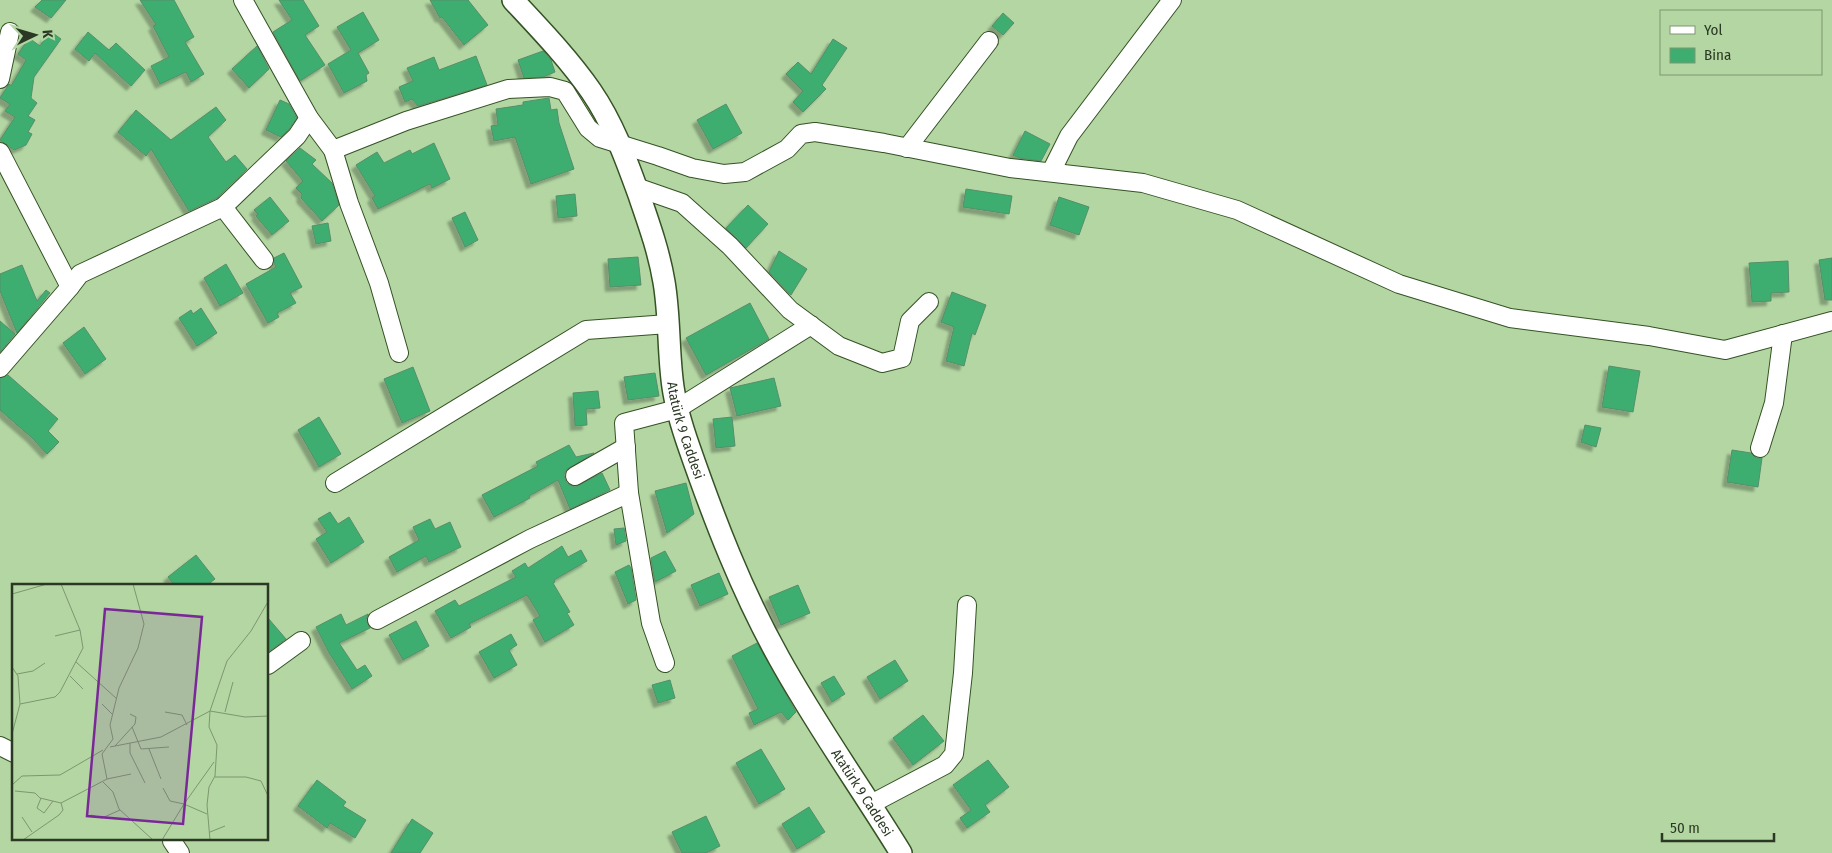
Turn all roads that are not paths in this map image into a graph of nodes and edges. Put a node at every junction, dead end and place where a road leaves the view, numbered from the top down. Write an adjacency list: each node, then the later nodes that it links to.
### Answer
1 (243, 0): 7 (street)
2 (513, 0): 8 (street, Atatürk 9 Caddesi)
3 (1172, 0): 12 (street)
4 (10, 32): 6 (street)
5 (989, 41): 9 (street)
6 (0, 79)
7 (309, 118): 10 (street); 14 (street)
8 (620, 144): 9 (street); 10 (street); 13 (street, Atatürk 9 Caddesi)
9 (907, 148): 12 (street)
10 (332, 150): 22 (street)
11 (0, 152): 16 (street)
12 (1051, 172): 21 (street)
13 (636, 187): 19 (street, Atatürk 9 Caddesi); 20 (street)
14 (223, 207): 15 (street); 16 (street)
15 (264, 260)
16 (70, 287): 23 (street)
17 (929, 302): 20 (street)
18 (1832, 321): 21 (street)
19 (668, 324): 24 (street, Atatürk 9 Caddesi); 28 (street)
20 (811, 325): 24 (street)
21 (1783, 334): 26 (street)
22 (400, 353)
23 (0, 368)
24 (677, 409): 25 (street); 37 (street, Atatürk 9 Caddesi)
25 (626, 447): 27 (street); 29 (street)
26 (1760, 448)
27 (575, 476)
28 (335, 483)
29 (629, 493): 31 (street); 33 (street)
30 (967, 605): 37 (street)
31 (378, 620)
32 (301, 641): 34 (street)
33 (665, 663)
34 (269, 664)
35 (0, 746): 36 (street)
36 (12, 752)
37 (871, 804): 38 (street, Atatürk 9 Caddesi)
38 (901, 853)

